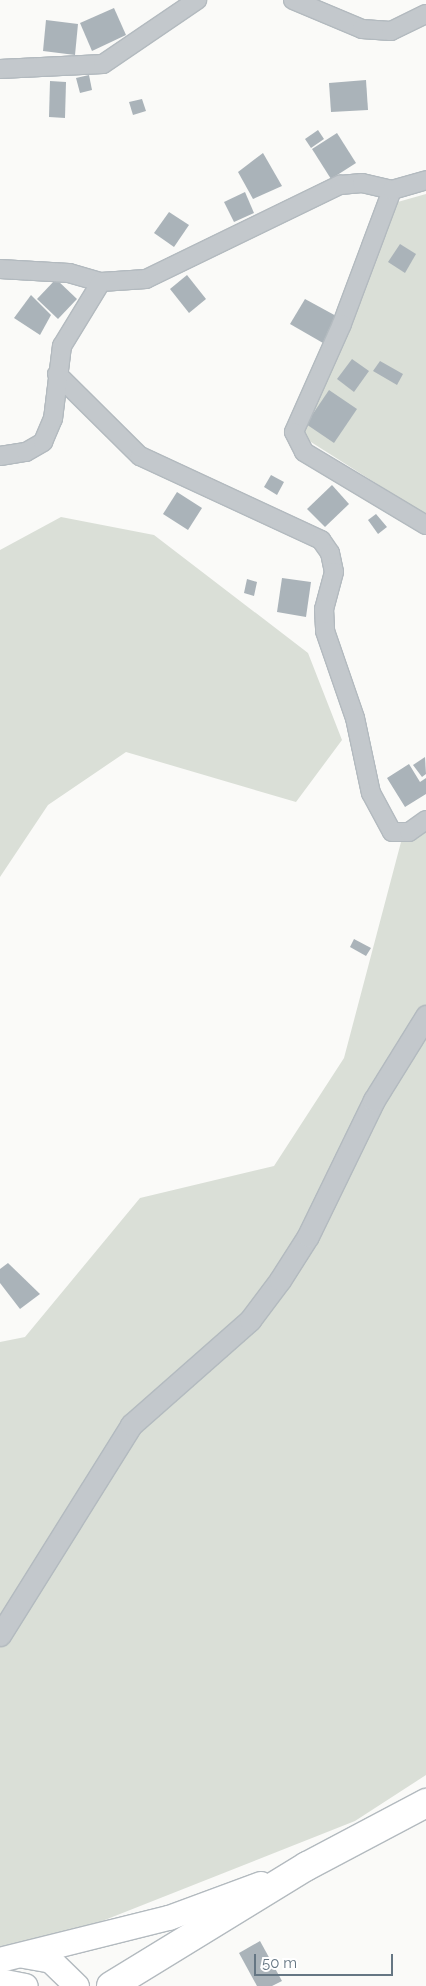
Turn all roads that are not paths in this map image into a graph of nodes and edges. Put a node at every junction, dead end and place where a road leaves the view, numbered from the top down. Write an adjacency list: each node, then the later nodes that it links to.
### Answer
1 (197, 0): 4 (street)
2 (294, 0): 3 (street)
3 (426, 14)
4 (0, 69)
5 (426, 180): 6 (street)
6 (392, 190): 8 (street); 11 (street)
7 (0, 268): 8 (street)
8 (101, 282): 9 (street)
9 (57, 374): 10 (street); 12 (street)
10 (0, 456)
11 (426, 525)
12 (426, 820)
13 (426, 1016): 14 (street)
14 (0, 1635)
15 (426, 1803): 16 (main road)
16 (307, 1866): 17 (main road); 21 (main road)
17 (9, 1957): 20 (main road)
18 (0, 1981): 19 (main road)
19 (26, 1986)
20 (77, 1986)
21 (110, 1986)

